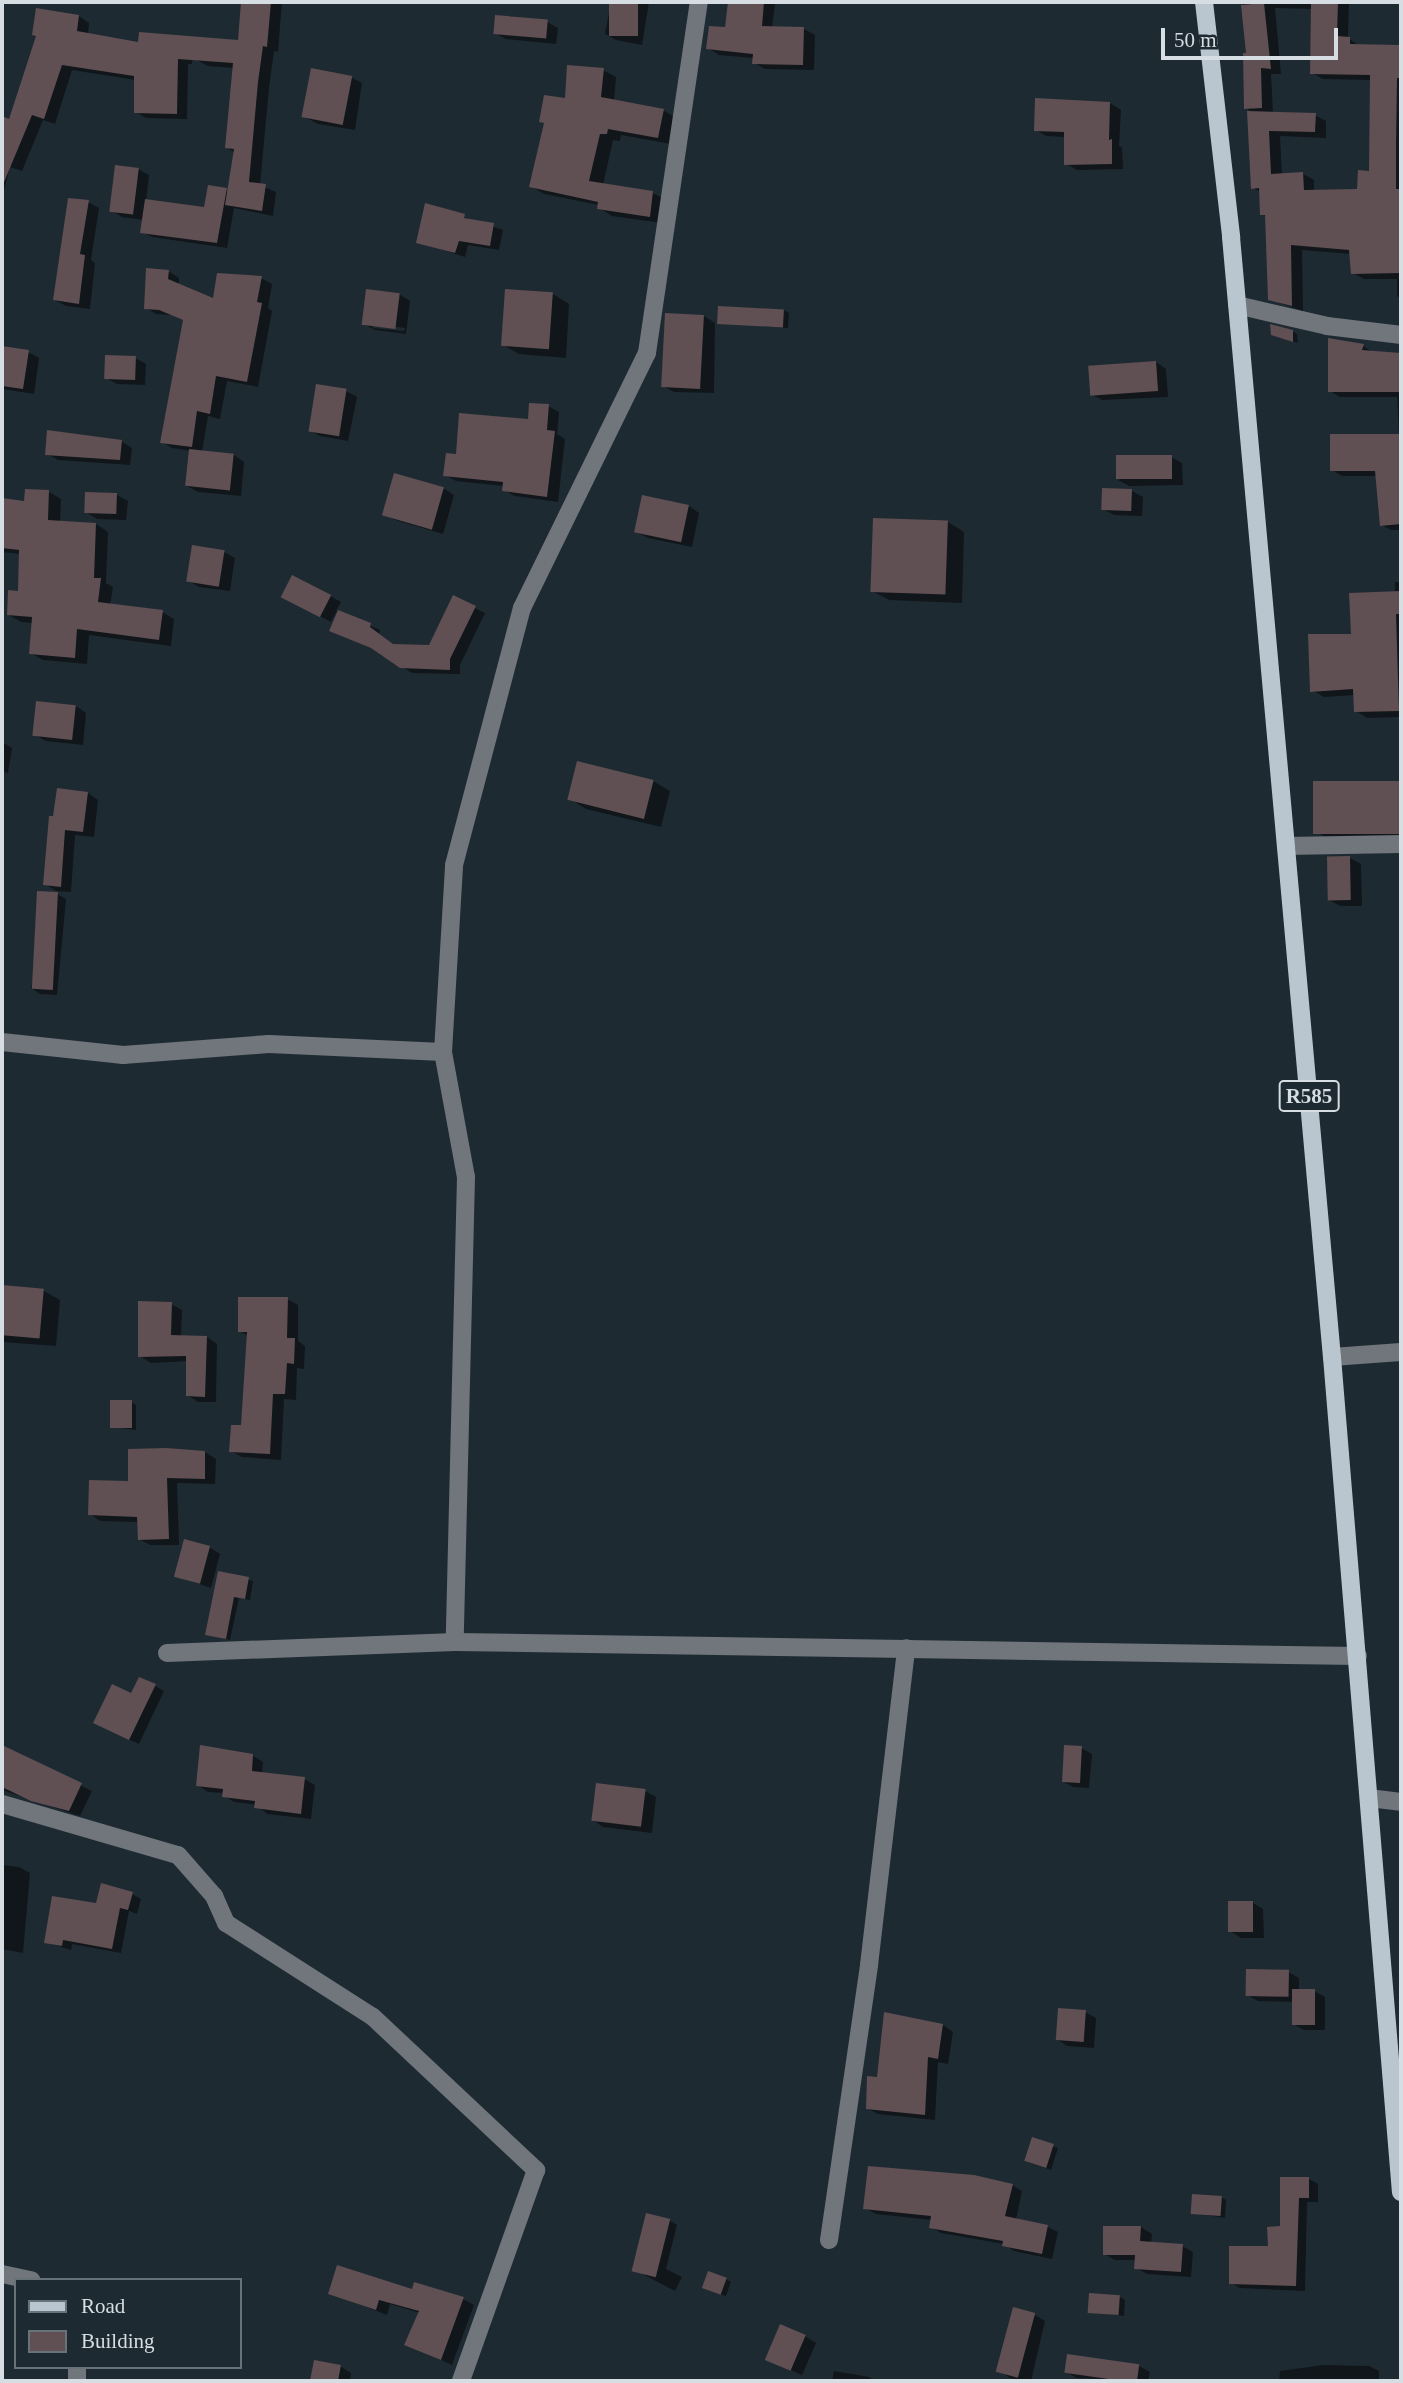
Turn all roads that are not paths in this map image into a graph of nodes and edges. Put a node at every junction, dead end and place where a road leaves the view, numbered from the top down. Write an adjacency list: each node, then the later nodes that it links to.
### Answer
1 (699, 2): 8 (street)
2 (1204, 2): 3 (main road, R585)
3 (1237, 305): 4 (street); 6 (main road, R585)
4 (1401, 335)
5 (1401, 844): 6 (street)
6 (1286, 846): 10 (main road, R585)
7 (2, 1042): 8 (street)
8 (443, 1052): 11 (street)
9 (1401, 1352): 10 (street)
10 (1332, 1357): 14 (main road, R585)
11 (455, 1642): 12 (street); 13 (street)
12 (906, 1648): 14 (street); 19 (street)
13 (167, 1653)
14 (1358, 1656): 15 (main road, R585)
15 (1369, 1798): 16 (street); 18 (main road, R585)
16 (1401, 1802)
17 (2, 1804): 22 (street)
18 (1401, 2192)
19 (829, 2240)
20 (2, 2274): 21 (street)
21 (21, 2278)
22 (461, 2381)

